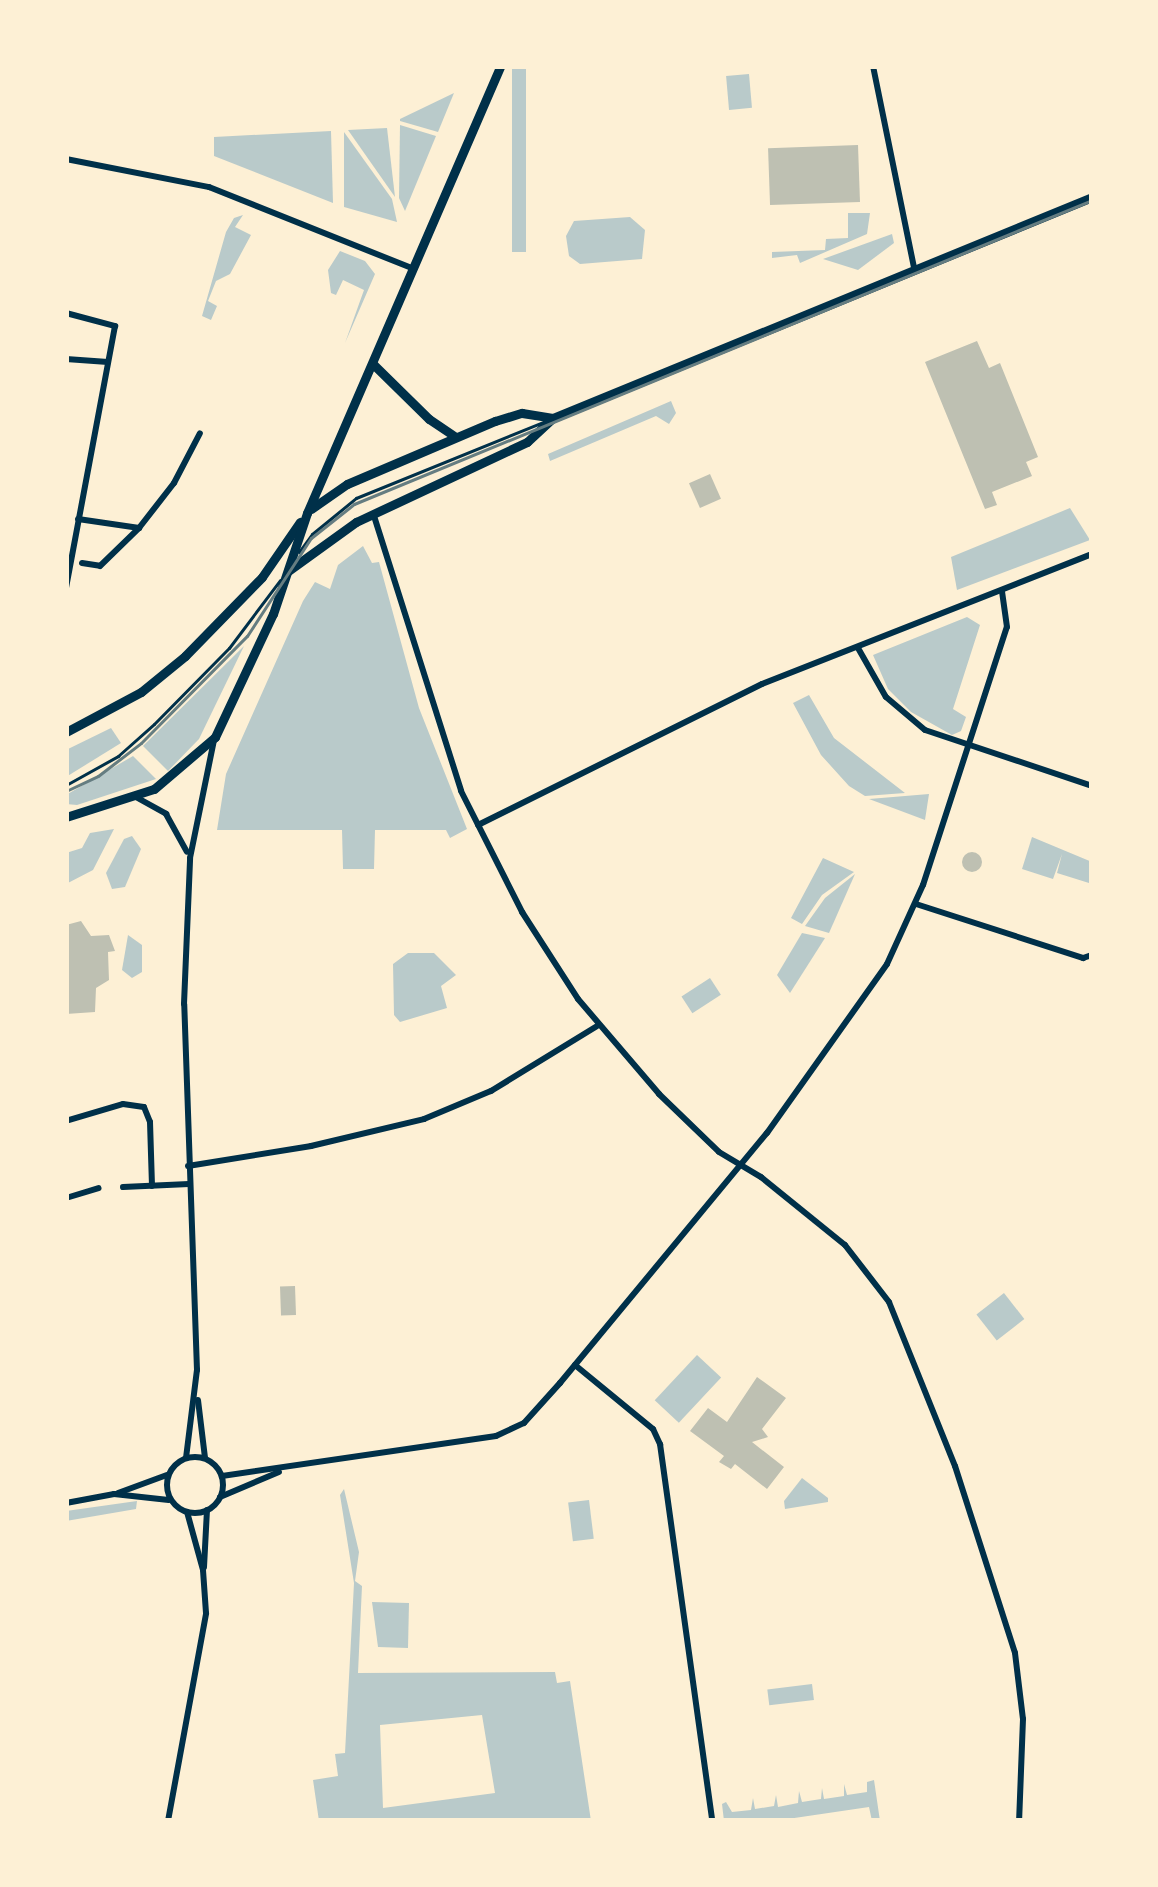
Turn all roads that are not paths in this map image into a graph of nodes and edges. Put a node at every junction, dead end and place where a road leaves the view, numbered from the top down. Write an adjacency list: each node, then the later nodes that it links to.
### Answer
1 (500, 66): 6 (street)
2 (873, 66): 5 (street)
3 (66, 159): 6 (street)
4 (1092, 197): 5 (street)
5 (914, 268): 11 (street)
6 (415, 269): 10 (street)
7 (66, 313): 9 (street)
8 (66, 359): 9 (street)
9 (107, 362): 16 (street)
10 (374, 365): 13 (street); 14 (street)
11 (553, 418): 13 (street); 15 (street); 20 (lane)
12 (200, 433): 17 (street)
13 (456, 437): 14 (street)
14 (307, 513): 20 (street); 24 (street)
15 (373, 513): 20 (street); 31 (street)
16 (78, 519): 17 (street); 21 (street)
17 (140, 528): 19 (street)
18 (1092, 554): 22 (street)
19 (82, 563)
20 (284, 575): 25 (street); 27 (lane)
21 (66, 589)
22 (1002, 590): 23 (street); 26 (street)
23 (857, 646): 26 (street); 31 (street)
24 (66, 732)
25 (214, 737): 29 (street); 32 (street)
26 (968, 747): 28 (street); 33 (street)
27 (66, 785)
28 (1092, 786)
29 (134, 796): 30 (street); 32 (street)
30 (70, 815)
31 (478, 825): 35 (street)
32 (190, 858): 38 (street)
33 (916, 904): 34 (street); 37 (street)
34 (1092, 955)
35 (597, 1026): 37 (street); 38 (street)
36 (66, 1121): 41 (street)
37 (741, 1164): 44 (street); 60 (street)
38 (188, 1166): 39 (street)
39 (189, 1184): 41 (street); 45 (street)
40 (123, 1186): 41 (street)
41 (152, 1186)
42 (98, 1188): 43 (street)
43 (66, 1198)
44 (574, 1365): 48 (street); 59 (street)
45 (197, 1396): 46 (street); 47 (street)
46 (186, 1458): 47 (street); 49 (street)
47 (205, 1458): 50 (street)
48 (282, 1471): 50 (street); 52 (street)
49 (168, 1475): 51 (street); 53 (street)
50 (222, 1476): 52 (street)
51 (114, 1494): 53 (street); 54 (street)
52 (220, 1497): 55 (street)
53 (170, 1500): 56 (street)
54 (66, 1502)
55 (208, 1510): 56 (street); 57 (street)
56 (187, 1512): 57 (street)
57 (203, 1570): 58 (street)
58 (168, 1821)
59 (712, 1821)
60 (1019, 1821)

